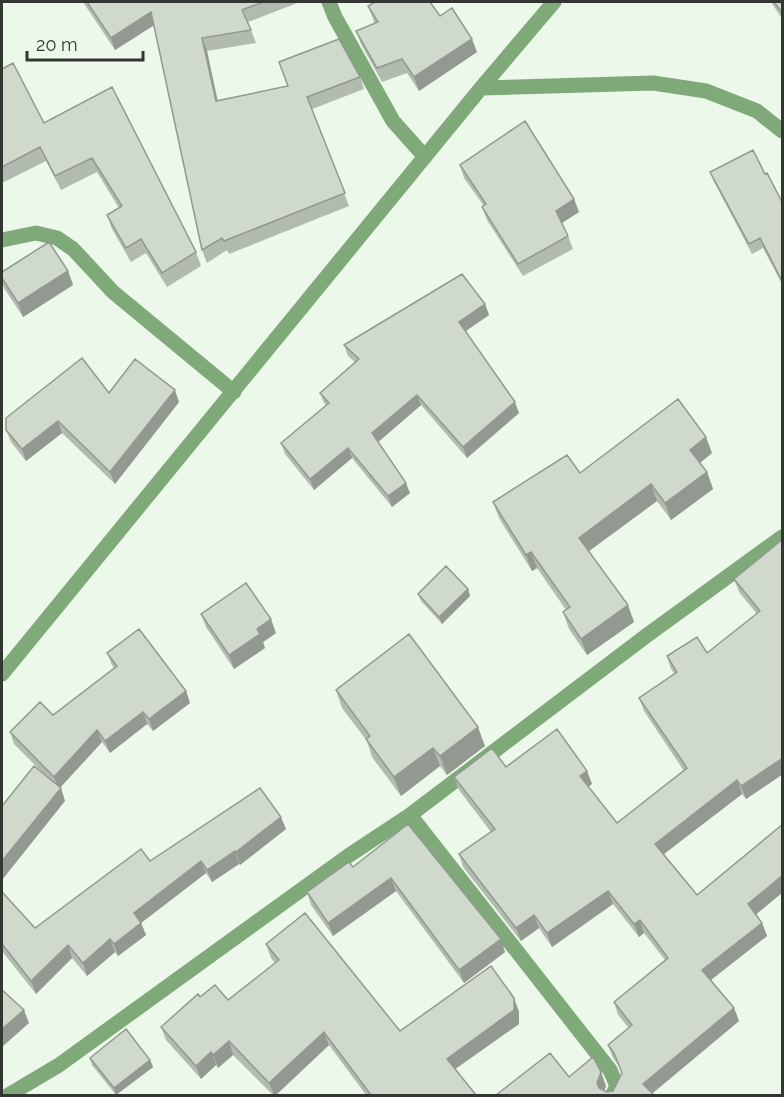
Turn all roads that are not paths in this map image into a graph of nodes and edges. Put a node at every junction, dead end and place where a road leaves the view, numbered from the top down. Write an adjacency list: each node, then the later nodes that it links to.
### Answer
1 (329, 2): 5 (street)
2 (554, 2): 3 (street)
3 (481, 88): 4 (street); 5 (street)
4 (783, 131)
5 (425, 157): 7 (street)
6 (2, 240): 7 (street)
7 (234, 392): 9 (street)
8 (783, 537): 10 (street)
9 (2, 674)
10 (410, 815): 11 (street); 12 (street)
11 (7, 1095)
12 (612, 1095)

